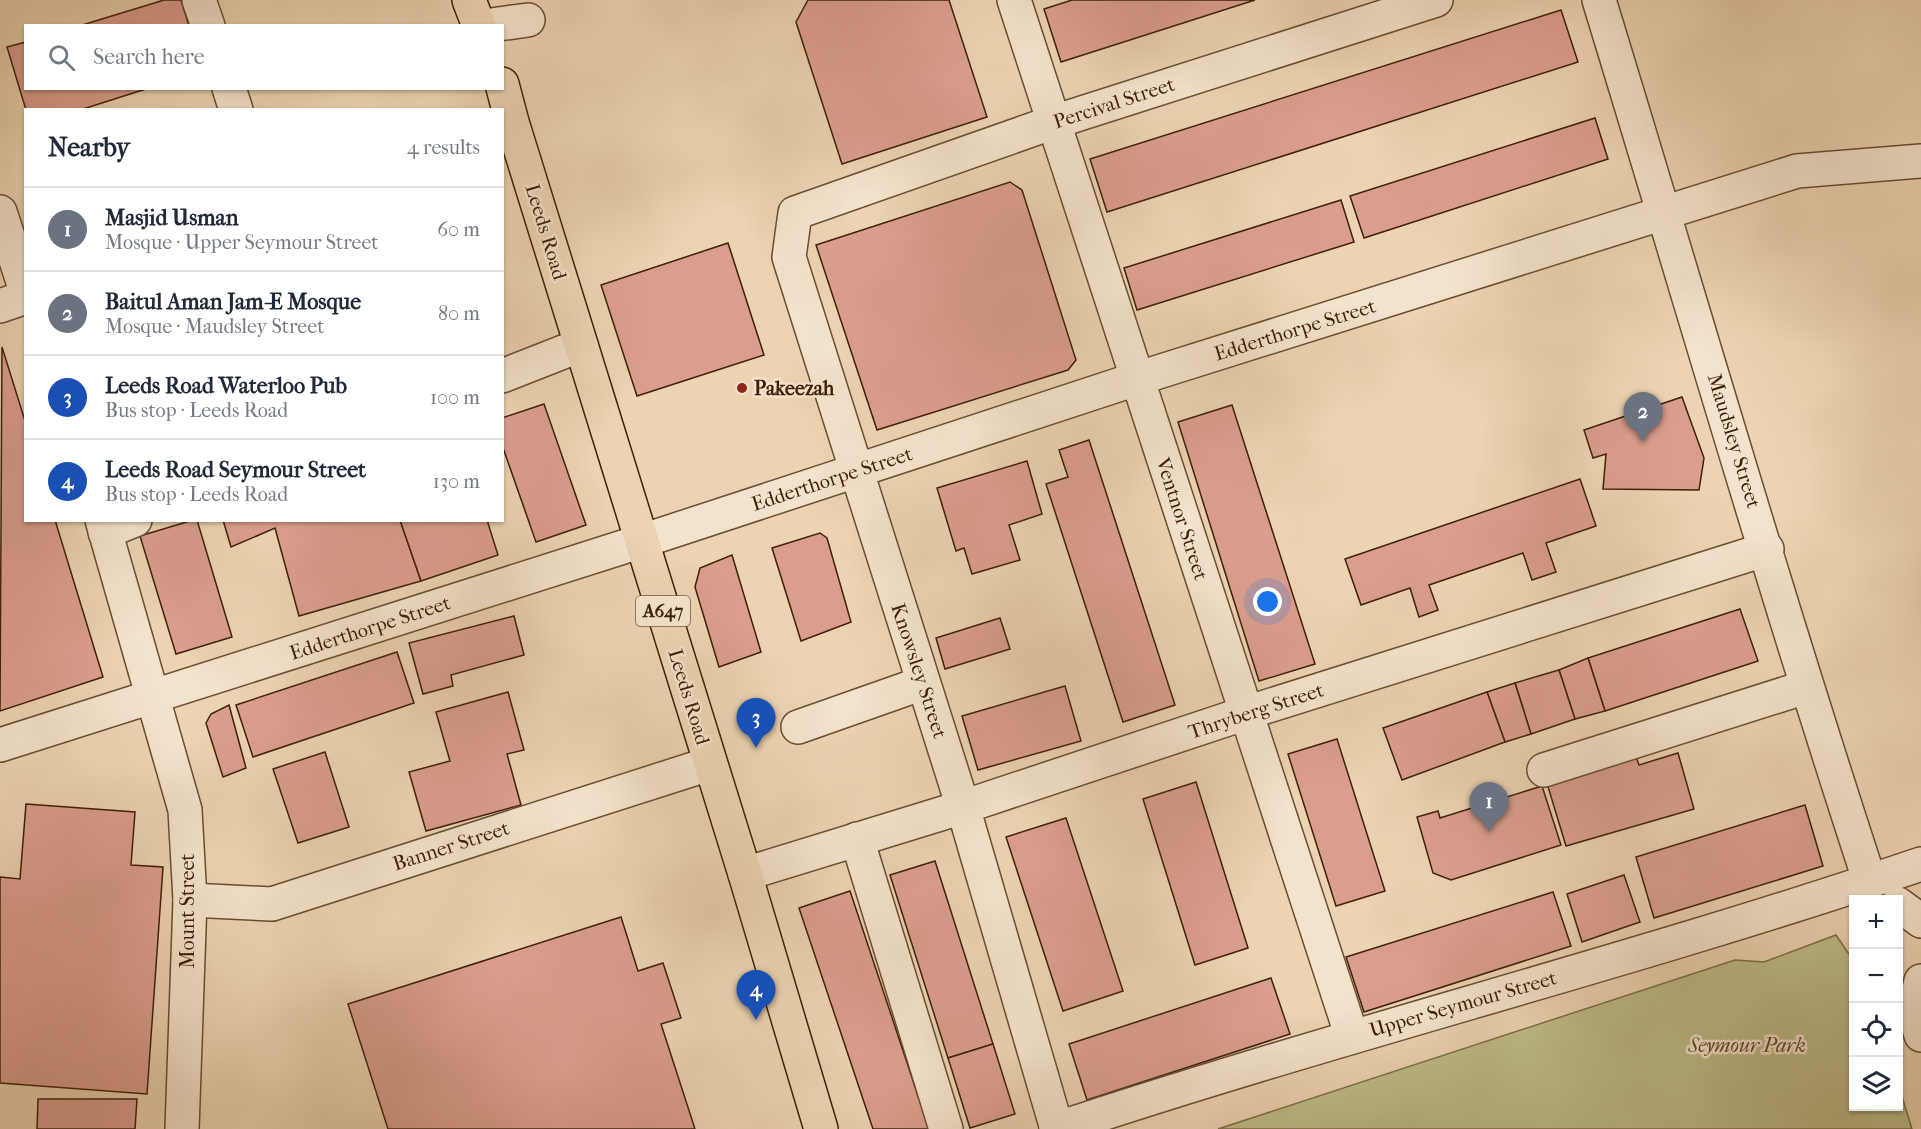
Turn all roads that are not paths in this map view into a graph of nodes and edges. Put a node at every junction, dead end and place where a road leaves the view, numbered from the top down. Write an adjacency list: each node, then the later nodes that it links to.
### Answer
1 (199, 0): 7 (street)
2 (1014, 0): 11 (street, Ventnor Street)
3 (1436, 0): 11 (street, Percival Street)
4 (1599, 0): 15 (street, Maudsley Street)
5 (483, 17): 6 (street)
6 (528, 20)
7 (207, 24)
8 (230, 90): 10 (street)
9 (505, 102): 19 (main road, Leeds Road / A647)
10 (235, 108)
11 (1054, 122): 14 (street, Percival Street); 21 (street, Ventnor Street)
12 (1921, 161): 15 (street, Edderthorpe Street)
13 (0, 212): 16 (street)
14 (795, 213): 22 (street, Knowsley Street)
15 (1665, 214): 21 (street, Edderthorpe Street); 25 (street, Maudsley Street)
16 (24, 285)
17 (24, 298): 18 (street)
18 (0, 306)
19 (581, 345): 20 (street); 24 (main road, Leeds Road / A647)
20 (504, 375)
21 (1136, 379): 22 (street, Edderthorpe Street); 29 (street, Ventnor Street)
22 (855, 472): 24 (street, Edderthorpe Street); 26 (street, Knowsley Street)
23 (114, 524): 28 (street, Mount Street)
24 (642, 541): 28 (street, Edderthorpe Street); 32 (main road, Leeds Road / A647)
25 (1767, 549): 27 (street, Maudsley Street); 29 (street, Thryberg Street)
26 (923, 682): 30 (street); 34 (street, Knowsley Street)
27 (1806, 687): 33 (street); 38 (street, Maudsley Street)
28 (154, 697): 31 (street, Edderthorpe Street); 39 (street, Mount Street)
29 (1246, 713): 34 (street, Thryberg Street); 44 (street, Ventnor Street)
30 (798, 727)
31 (0, 745)
32 (709, 764): 37 (main road, Leeds Road / A647); 39 (street, Banner Street)
33 (1544, 770)
34 (963, 807): 35 (street, Thryberg Street); 48 (street, Knowsley Street)
35 (857, 839): 37 (street, Thryberg Street); 47 (street)
36 (1921, 864): 38 (street, Upper Seymour Street)
37 (745, 874): 46 (main road, Leeds Road / A647)
38 (1882, 891): 44 (street, Upper Seymour Street)
39 (190, 900): 45 (street, Mount Street)
40 (1903, 907): 41 (street)
41 (1921, 921)
42 (1921, 981): 43 (street)
43 (1921, 1035)
44 (1353, 1037): 48 (street, Upper Seymour Street)
45 (182, 1129)
46 (821, 1129)
47 (946, 1129)
48 (1056, 1129)

